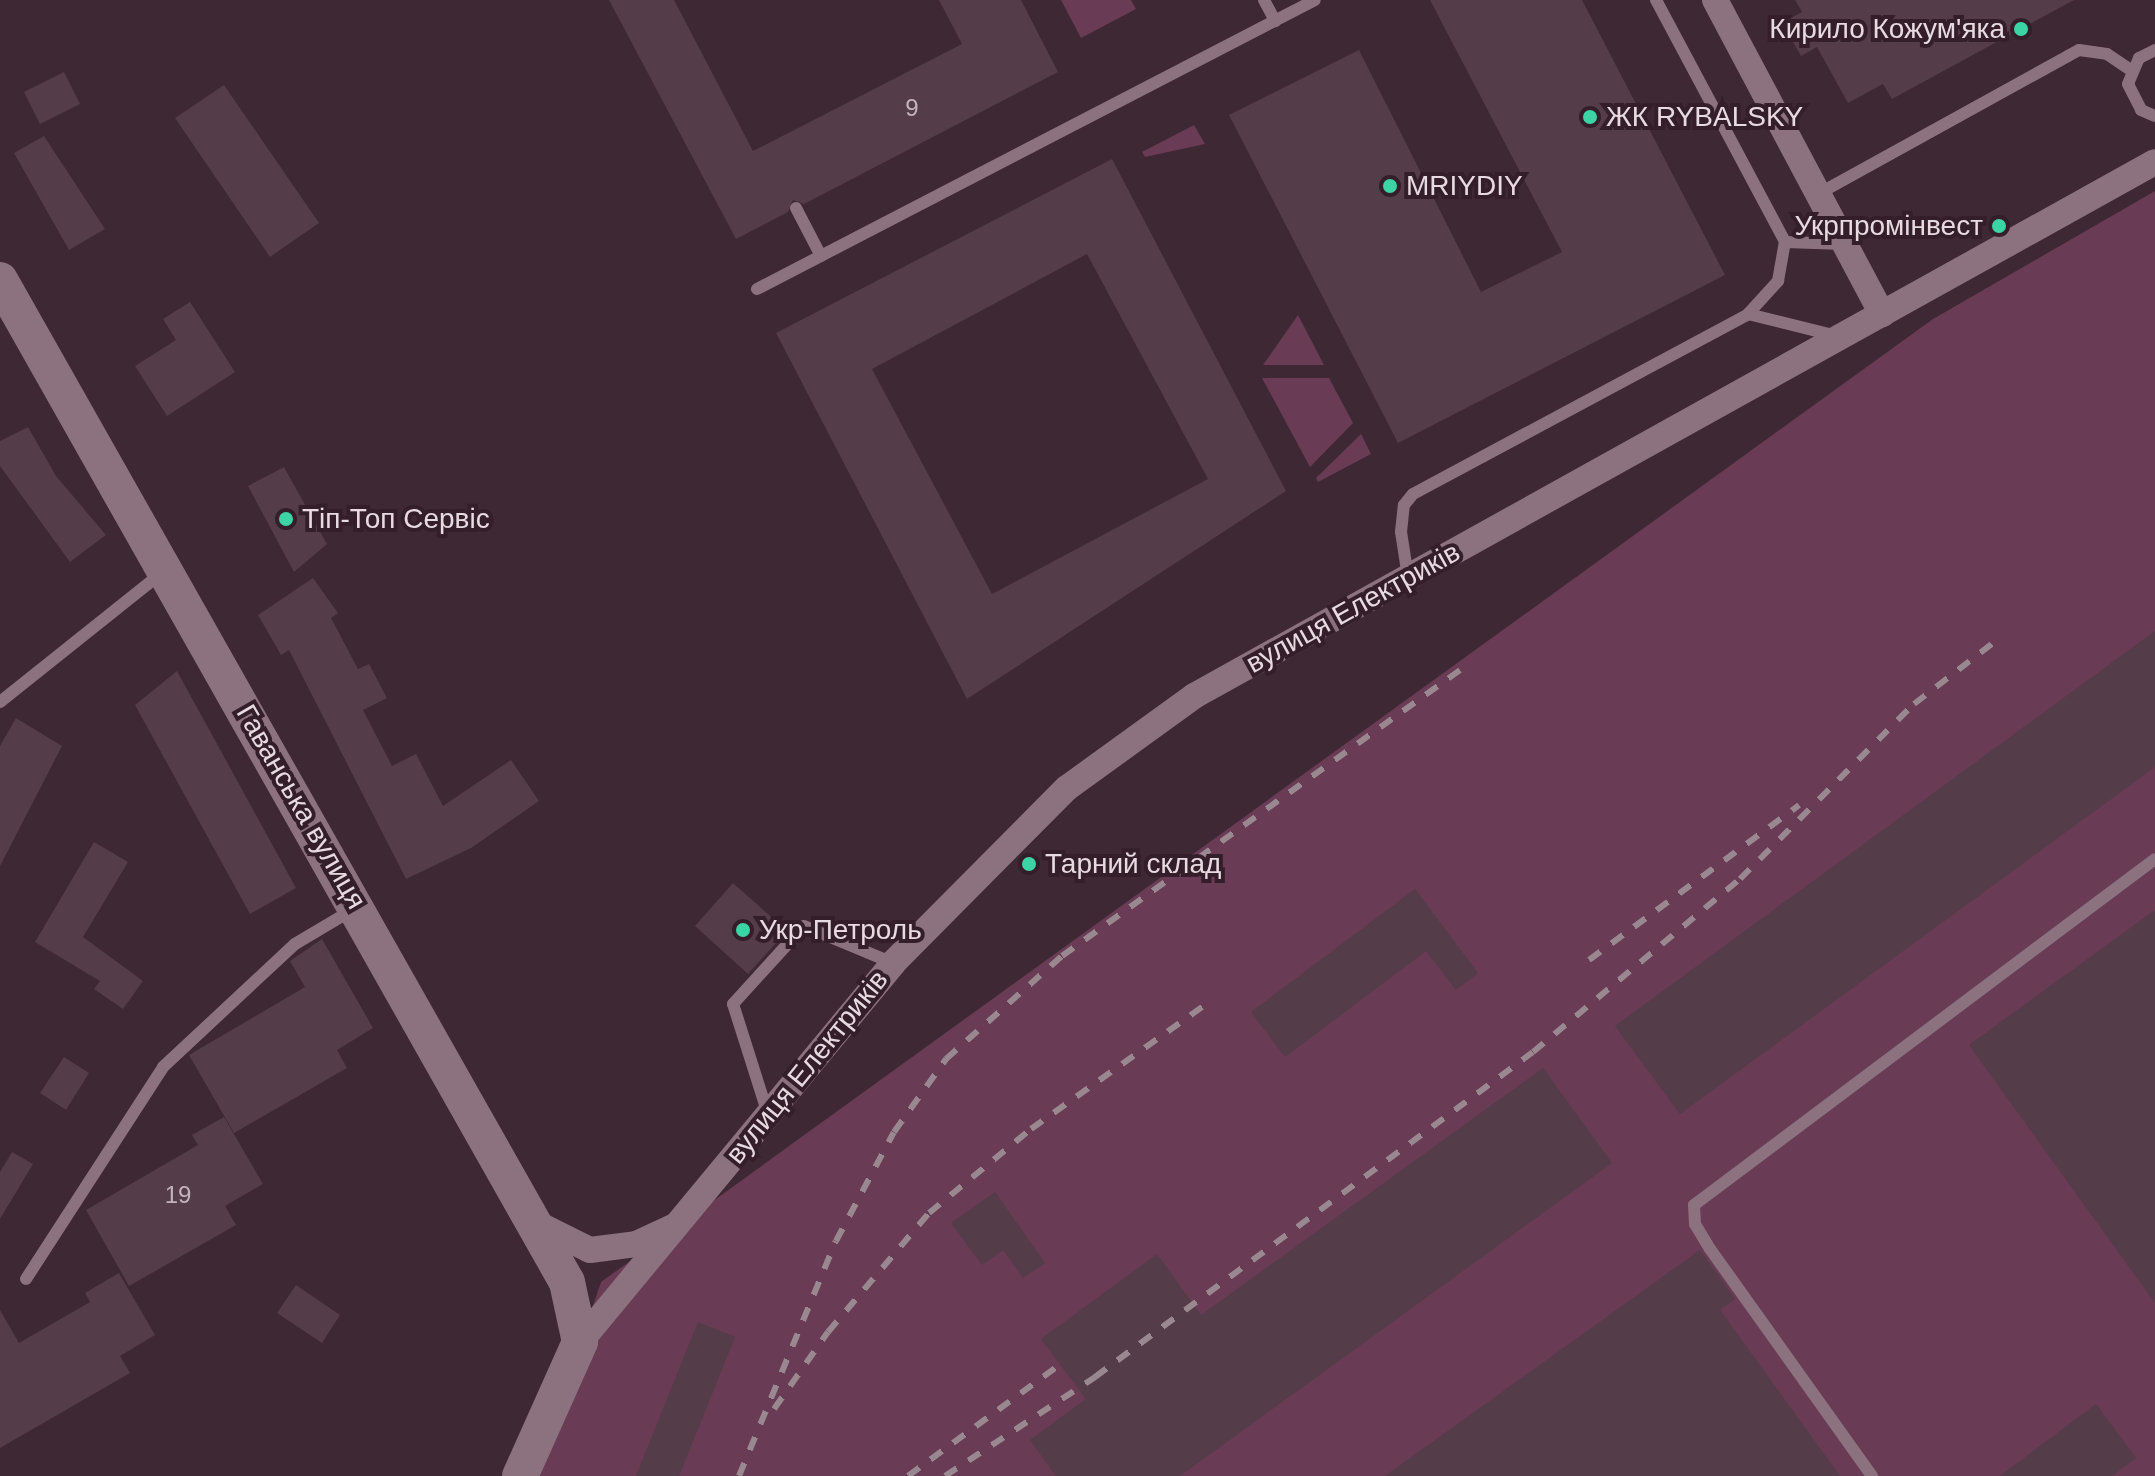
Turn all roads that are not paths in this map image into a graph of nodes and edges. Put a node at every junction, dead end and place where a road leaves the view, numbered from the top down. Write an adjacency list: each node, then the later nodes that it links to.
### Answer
1 (1264, 0): 5 (lane)
2 (1315, 0): 5 (lane)
3 (1656, 0): 12 (lane)
4 (1715, 0): 10 (street)
5 (1275, 21): 14 (lane)
6 (2155, 50): 7 (lane)
7 (2131, 70): 8 (lane); 10 (lane)
8 (2155, 116)
9 (2155, 162): 18 (street, вулиця Електриків)
10 (1818, 194): 13 (street)
11 (796, 208): 14 (lane)
12 (1785, 242): 13 (lane); 17 (lane)
13 (1845, 244): 18 (street)
14 (821, 256): 16 (lane)
15 (0, 280): 20 (street, Гаванська вулиця)
16 (757, 289)
17 (1748, 314): 19 (lane); 21 (lane)
18 (1882, 314): 19 (street, вулиця Електриків)
19 (1841, 337): 21 (street, вулиця Електриків)
20 (165, 570): 22 (lane); 24 (street, Гаванська вулиця)
21 (1408, 577): 25 (street, вулиця Електриків)
22 (0, 702)
23 (2155, 859): 32 (lane)
24 (358, 907): 27 (street, Гаванська вулиця); 29 (lane)
25 (893, 963): 26 (street, вулиця Електриків); 26 (lane)
26 (767, 1111): 28 (street, вулиця Електриків)
27 (533, 1221): 28 (street, вулиця Електриків); 30 (street, Гаванська вулиця)
28 (683, 1221): 30 (street, вулиця Електриків)
29 (26, 1279)
30 (580, 1342): 31 (street, вулиця Електриків)
31 (520, 1476)
32 (1872, 1476)

